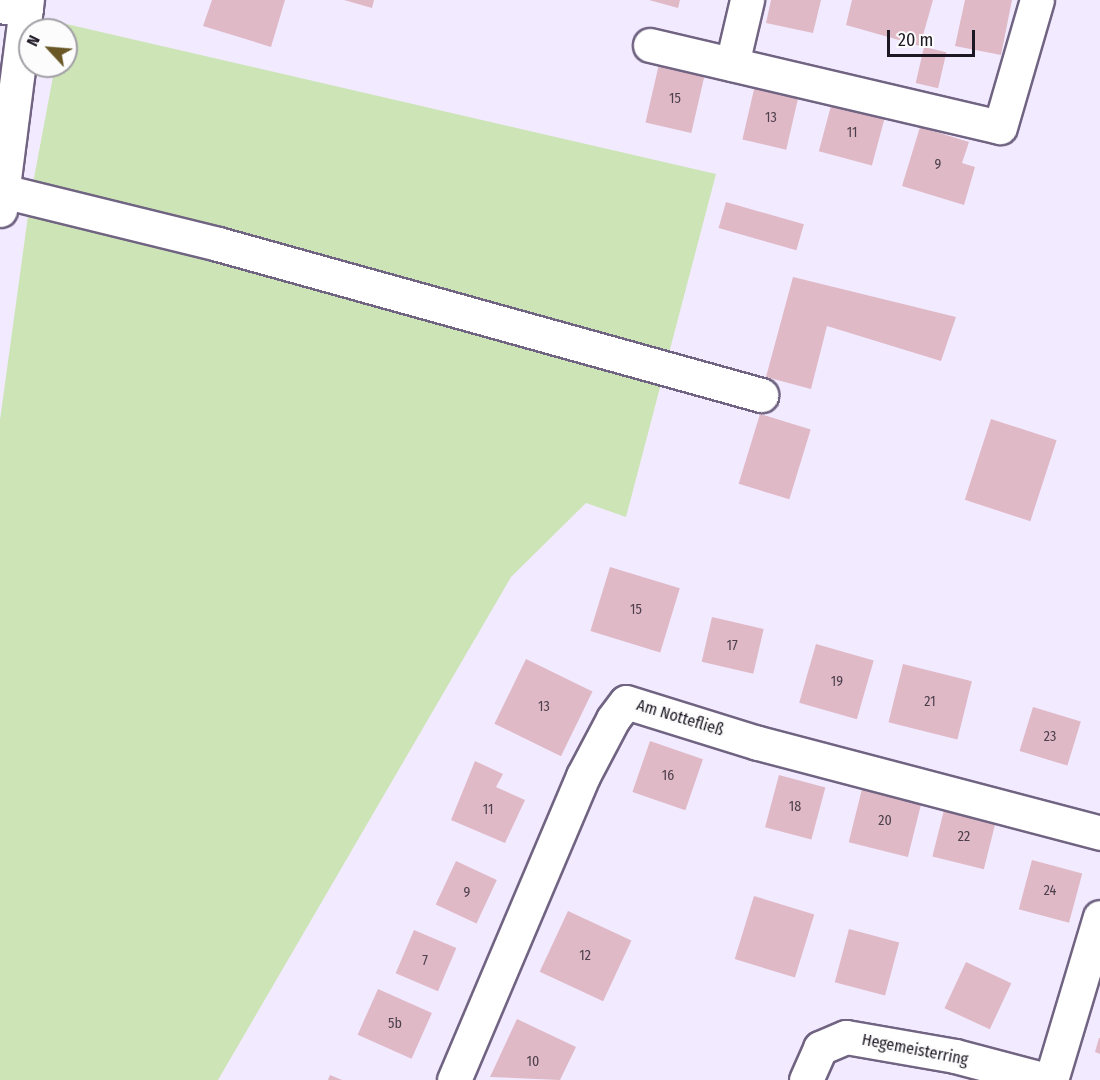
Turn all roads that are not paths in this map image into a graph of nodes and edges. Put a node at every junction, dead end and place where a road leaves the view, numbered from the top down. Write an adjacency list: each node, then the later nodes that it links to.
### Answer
1 (747, 0): 5 (street)
2 (1037, 0): 5 (street)
3 (18, 5): 6 (street)
4 (650, 45): 5 (street)
5 (732, 64)
6 (1, 200): 7 (street)
7 (761, 395)
8 (1100, 833): 10 (street, Am Nottefließ)
9 (1100, 918): 13 (street)
10 (454, 1080)
11 (806, 1080): 12 (street, Hegemeisterring)
12 (1046, 1080)
13 (1051, 1080)

